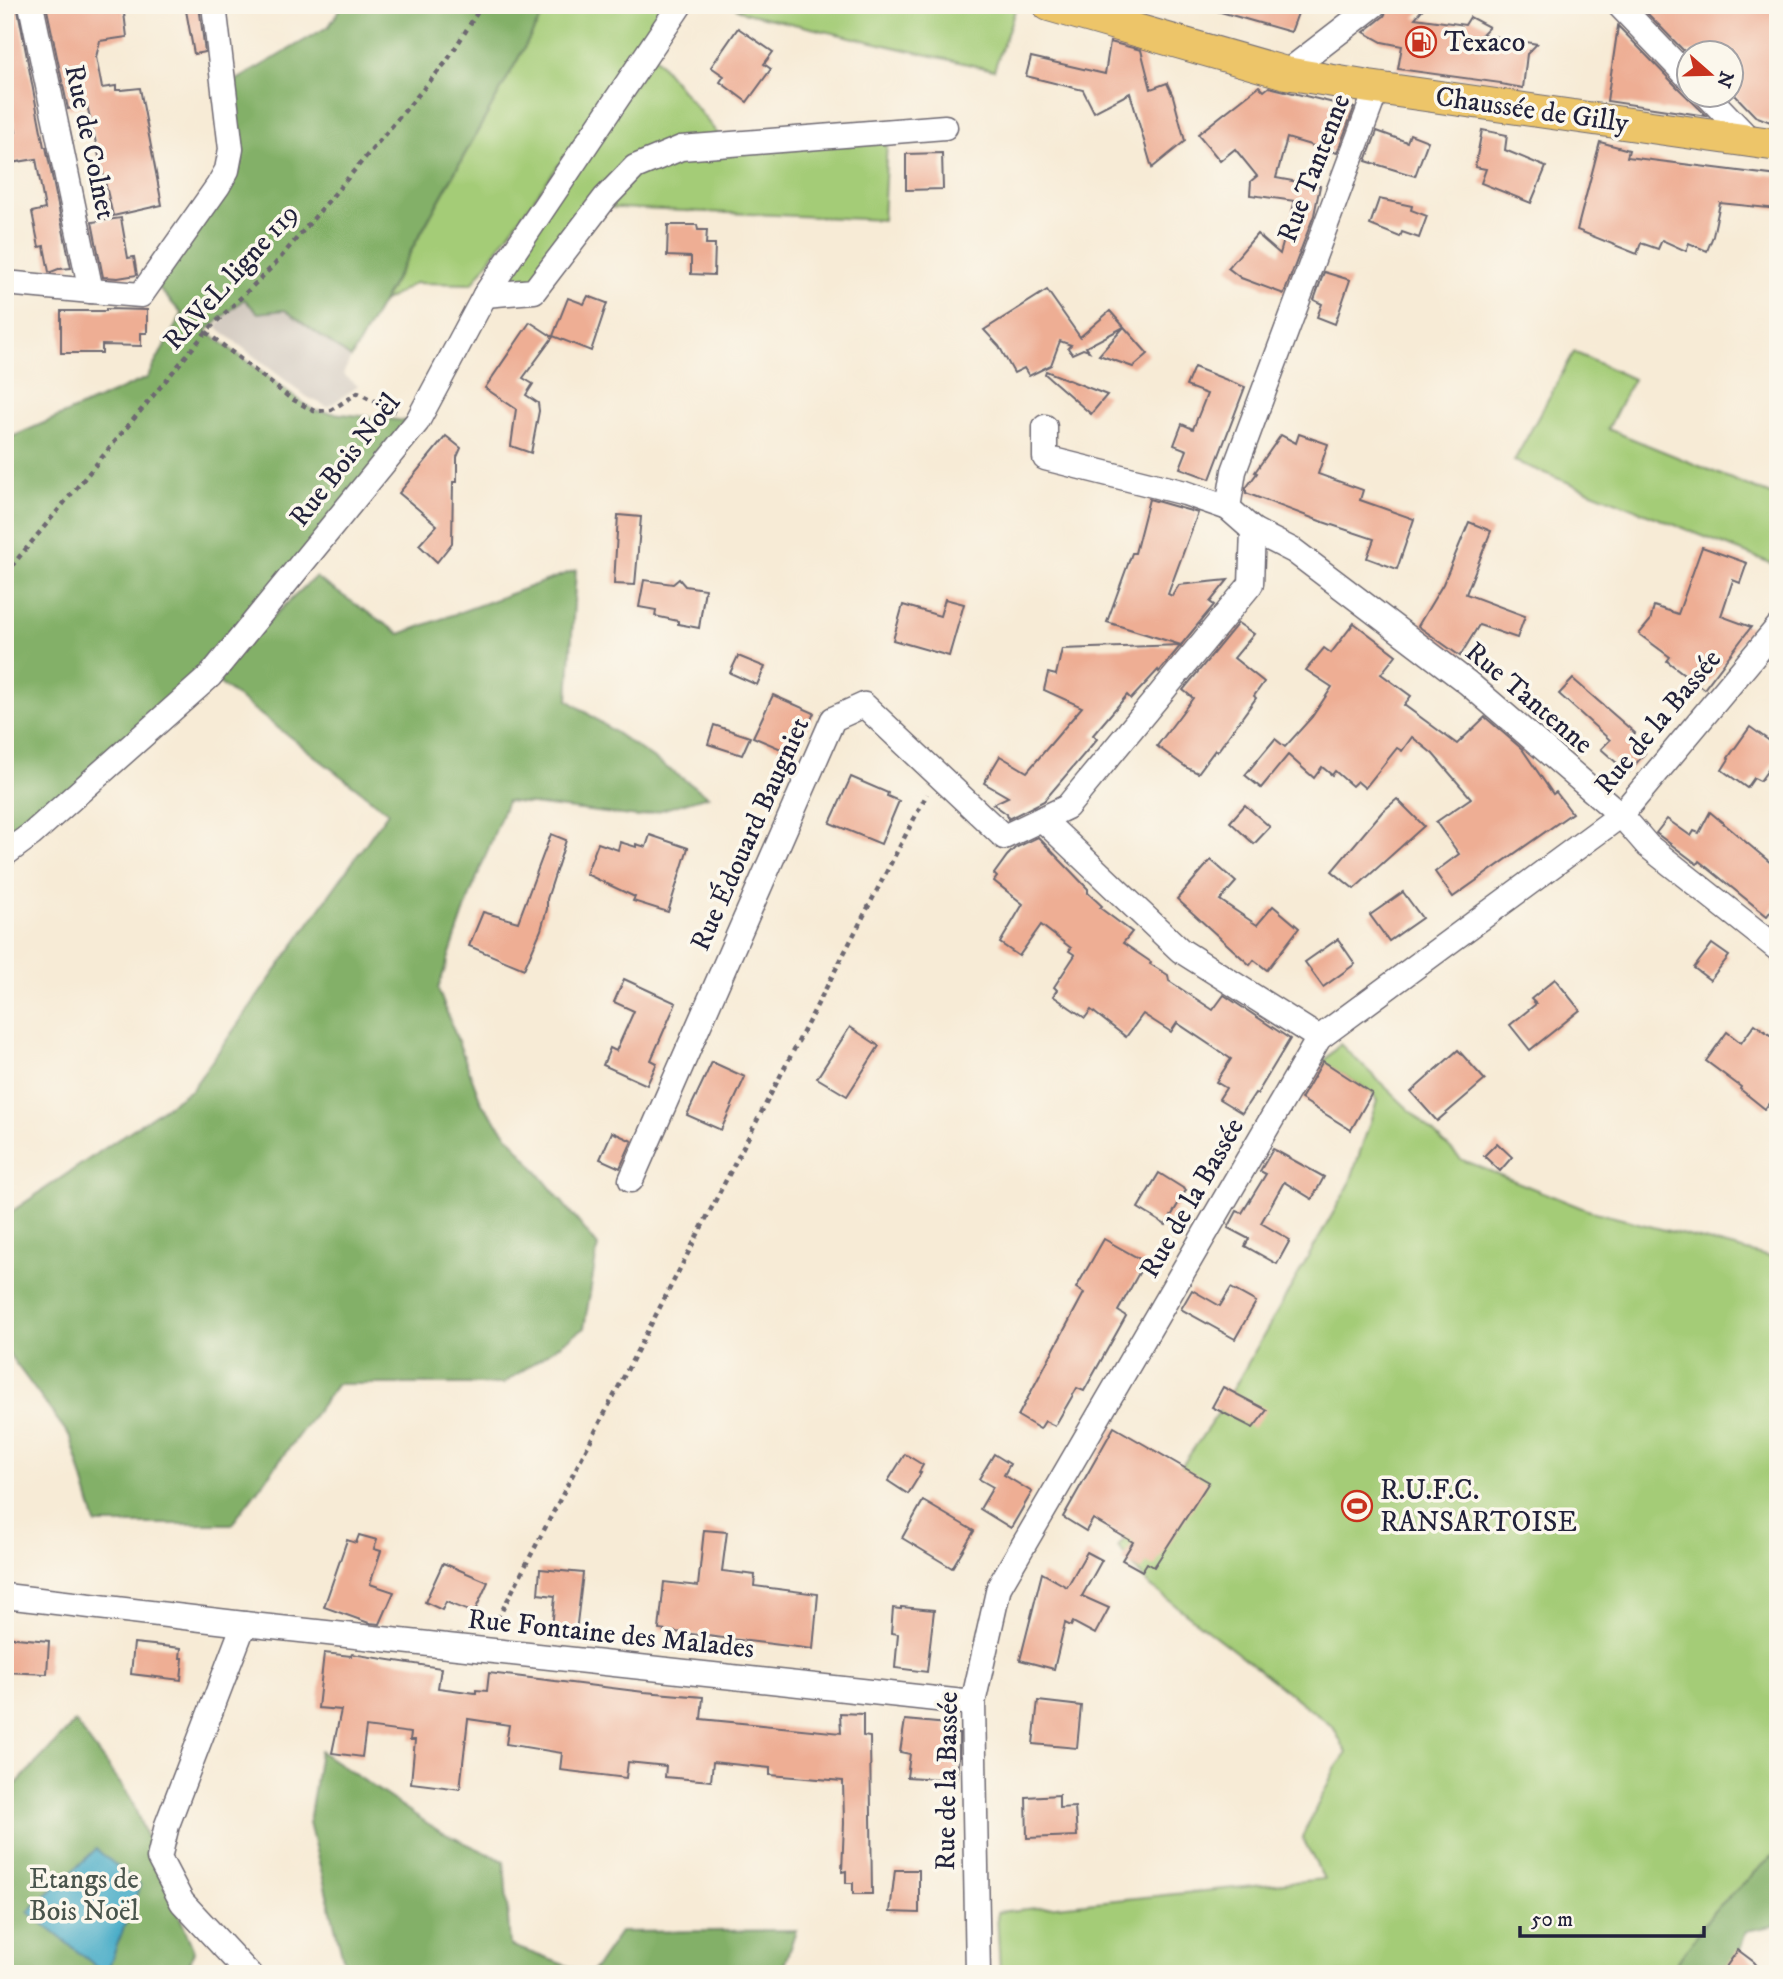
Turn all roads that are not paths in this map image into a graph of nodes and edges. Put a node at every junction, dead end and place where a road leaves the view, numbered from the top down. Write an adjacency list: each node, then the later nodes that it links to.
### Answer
1 (31, 5): 14 (street, Rue de Colnet)
2 (214, 5): 14 (street)
3 (680, 5): 15 (street, Rue Bois Noël)
4 (1049, 5): 8 (main road, Chaussée de Gilly)
5 (1374, 5): 8 (street)
6 (1619, 5): 7 (street)
7 (1674, 62)
8 (1286, 73): 9 (main road, Chaussée de Gilly)
9 (1377, 88): 12 (main road, Chaussée de Gilly); 17 (street, Rue Tantenne)
10 (1723, 108): 12 (street)
11 (945, 127): 15 (street)
12 (1764, 143)
13 (5, 283): 14 (street)
14 (91, 291)
15 (485, 295): 22 (street, Rue Bois Noël)
16 (1045, 428): 17 (street, Rue Tantenne)
17 (1228, 508): 18 (street, Rue Tantenne)
18 (1253, 530): 20 (street, Rue Tantenne); 21 (street, Rue Édouard Baugniet)
19 (1778, 627): 20 (street, Rue de la Bassée)
20 (1621, 815): 23 (street, Rue Tantenne); 24 (street, Rue de la Bassée)
21 (1042, 819): 24 (street); 25 (street, Rue Édouard Baugniet)
22 (5, 854)
23 (1778, 949)
24 (1319, 1038): 28 (street, Rue de la Bassée)
25 (631, 1180)
26 (5, 1596): 27 (street, Rue Fontaine des Malades)
27 (244, 1624): 28 (street, Rue Fontaine des Malades); 29 (street)
28 (973, 1703): 30 (street, Rue de la Bassée)
29 (249, 1974)
30 (978, 1974)

